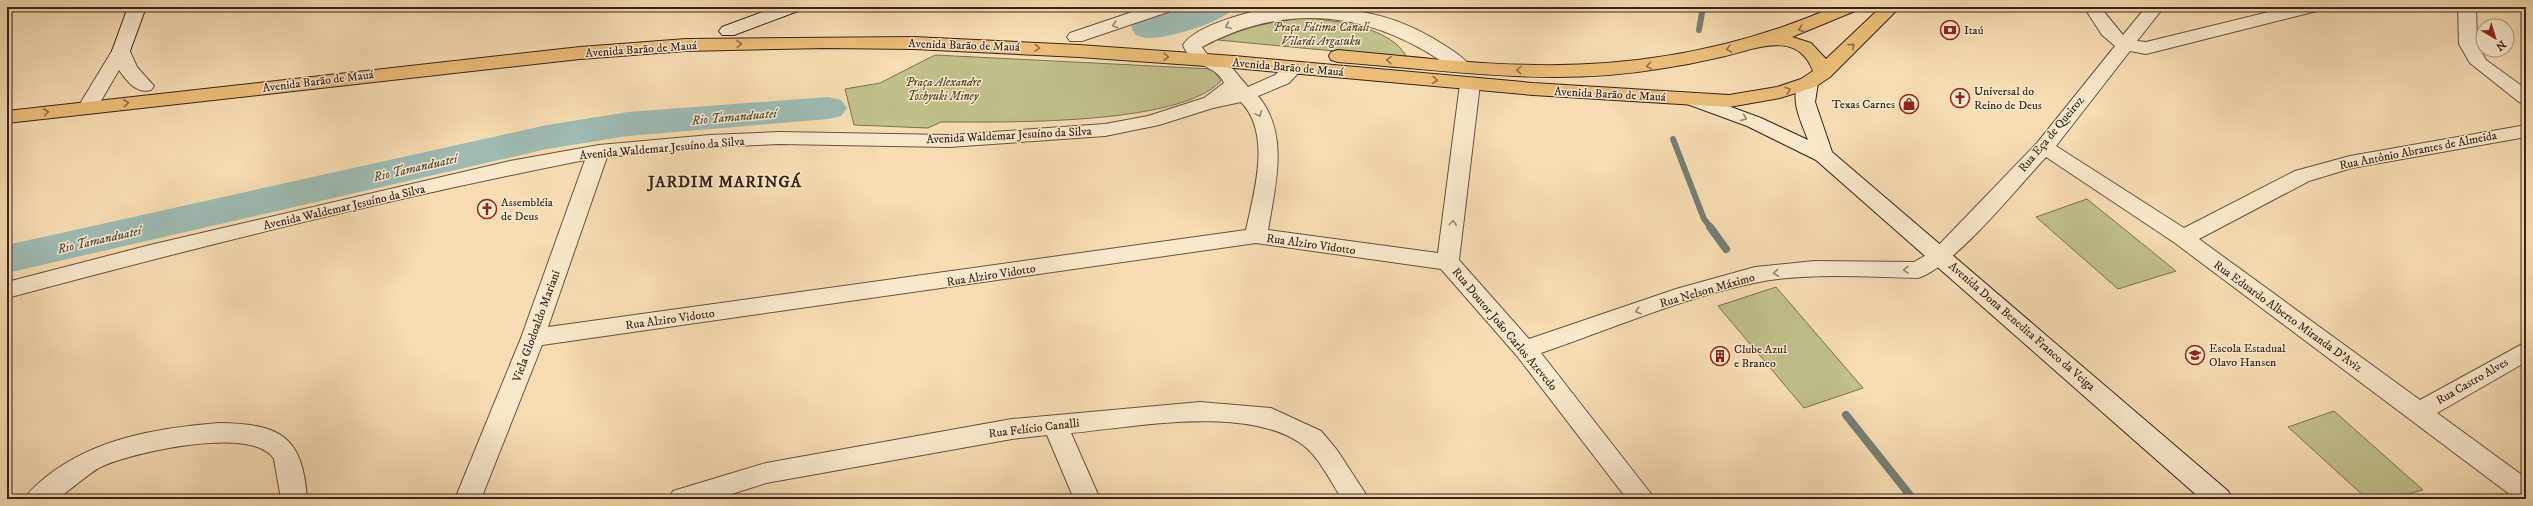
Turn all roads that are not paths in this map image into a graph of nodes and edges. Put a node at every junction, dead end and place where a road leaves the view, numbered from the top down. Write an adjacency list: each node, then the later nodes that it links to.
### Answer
1 (137, 7): 15 (street)
2 (792, 7): 10 (street)
3 (1165, 7): 11 (street, one-way to 11)
4 (1849, 7): 13 (main road, Avenida Barão de Mauá, one-way to 13)
5 (1891, 7): 20 (main road, Avenida Barão de Mauá, one-way to 5)
6 (2155, 7): 12 (street, Rua Eça de Queiroz)
7 (2310, 7): 12 (street)
8 (2467, 7): 23 (street)
9 (2092, 8): 12 (street)
10 (728, 32): 11 (main road, Avenida Barão de Mauá); 21 (main road, Avenida Barão de Mauá)
11 (1076, 37): 14 (main road, Avenida Barão de Mauá)
12 (2131, 37): 29 (street, Rua Eça de Queiroz)
13 (1767, 39): 16 (main road, Avenida Barão de Mauá, one-way to 16); 20 (main road)
14 (1192, 45): 17 (street); 19 (main road, Avenida Barão de Mauá, one-way to 14); 19 (street, one-way to 14)
15 (121, 50): 21 (street); 24 (street)
16 (1687, 58): 19 (main road, Avenida Barão de Mauá, one-way to 19); 25 (main road)
17 (1205, 60): 18 (main road, Avenida Barão de Mauá); 22 (street); 24 (main road, Avenida Barão de Mauá, one-way to 17)
18 (1294, 68): 19 (main road, Avenida Barão de Mauá, one-way to 19); 22 (street, Avenida Waldemar Jesuíno da Silva)
19 (1466, 75): 25 (main road, Avenida Barão de Mauá); 35 (street, Rua Doutor João Carlos Azevedo, one-way to 19)
20 (1816, 78): 25 (main road, Avenida Barão de Mauá, one-way to 20); 31 (street)
21 (144, 86): 24 (main road, Avenida Barão de Mauá)
22 (1239, 90): 30 (street, Avenida Waldemar Jesuíno da Silva); 32 (street, one-way to 32)
23 (2526, 98)
24 (92, 99): 26 (main road, Avenida Barão de Mauá); 27 (main road, Avenida Barão de Mauá, one-way to 24)
25 (1694, 100): 31 (street, Avenida Dona Benedita Franco da Veiga, one-way to 31)
26 (7, 102)
27 (7, 117)
28 (2526, 130): 33 (street, Rua Antônio Abrantes de Almeida)
29 (2044, 147): 33 (street, Rua Eduardo Alberto Miranda D'Aviz); 34 (street, Rua Eça de Queiroz)
30 (599, 151): 36 (street, Avenida Waldemar Jesuíno da Silva); 37 (street, Viela Glodoaldo Mariani)
31 (1823, 155): 34 (street, Avenida Dona Benedita Franco da Veiga)
32 (1256, 236): 35 (street, Rua Alziro Vidotto); 37 (street, Rua Alziro Vidotto)
33 (2182, 238): 40 (street, Rua Eduardo Alberto Miranda D'Aviz)
34 (1942, 256): 38 (street, Rua Nelson Máximo, one-way to 38); 50 (street, Avenida Dona Benedita Franco da Veiga)
35 (1448, 262): 38 (street, Rua Doutor João Carlos Azevedo)
36 (7, 290)
37 (533, 338): 45 (street, Viela Glodoaldo Mariani)
38 (1525, 350): 49 (street, Rua Doutor João Carlos Azevedo)
39 (2526, 351): 40 (street, Rua Castro Alves)
40 (2419, 412): 42 (street, Rua Eduardo Alberto Miranda D'Aviz)
41 (1055, 425): 46 (street, Rua Felício Canalli); 47 (street); 48 (street, Rua Felício Canalli)
42 (2526, 492)
43 (38, 499): 44 (street)
44 (294, 499)
45 (468, 499)
46 (682, 499)
47 (1087, 499)
48 (1356, 499)
49 (1642, 499)
50 (2219, 499)

